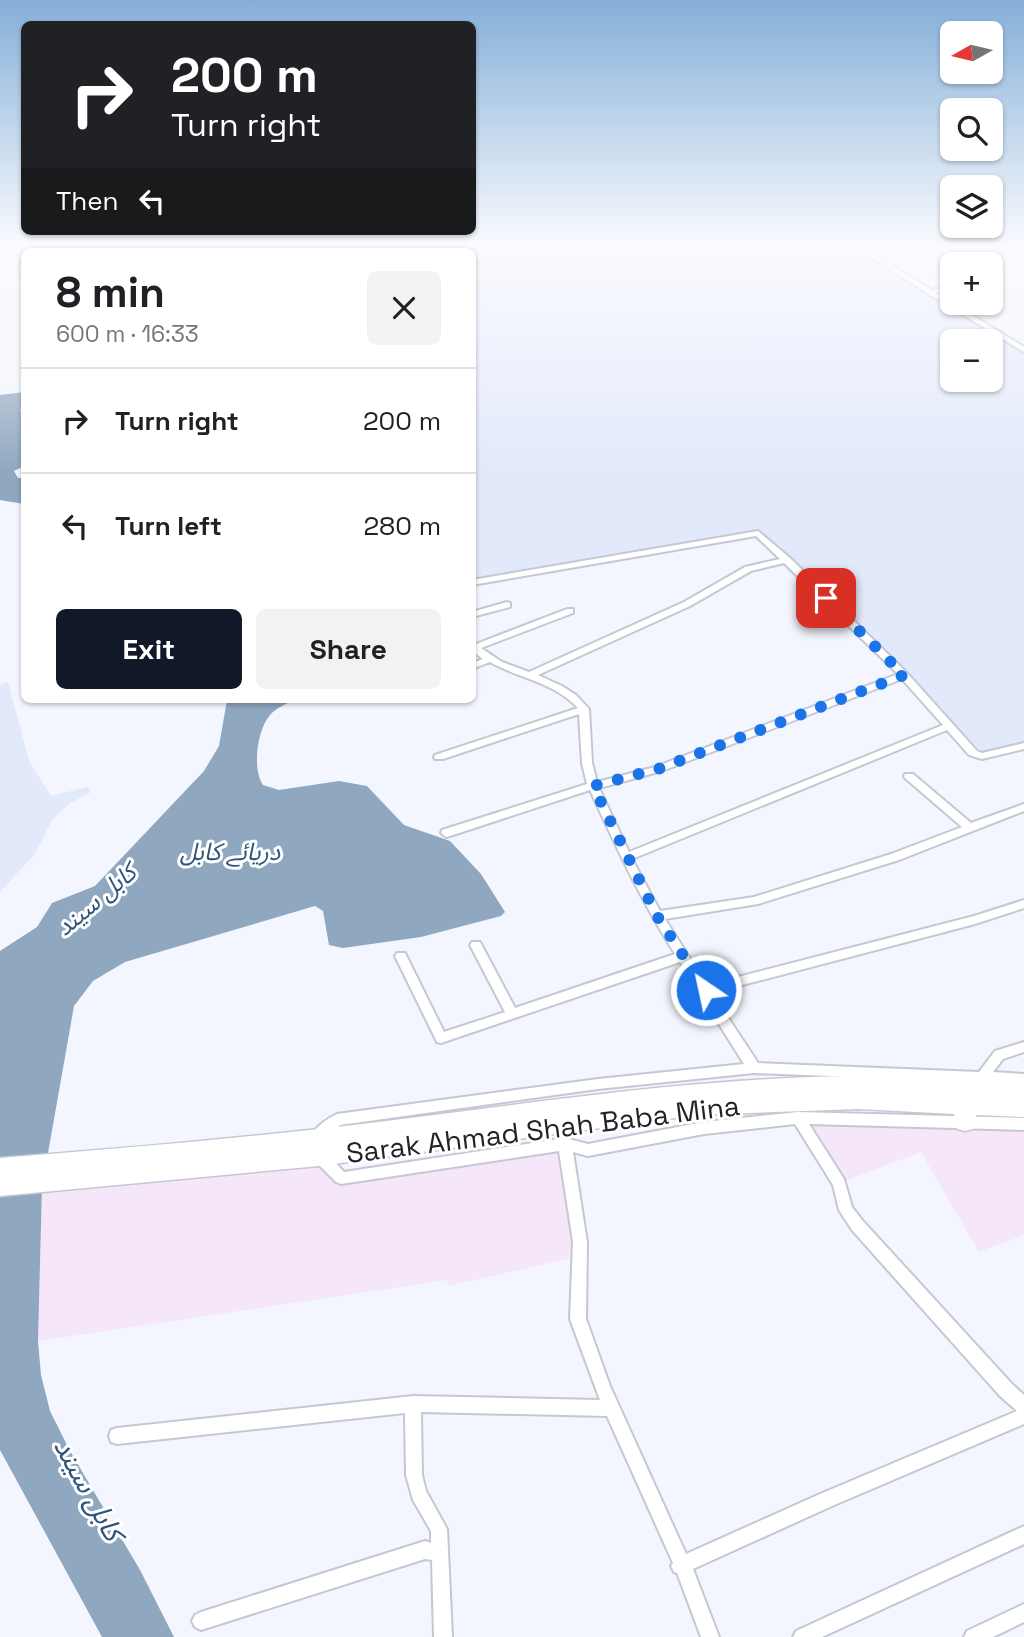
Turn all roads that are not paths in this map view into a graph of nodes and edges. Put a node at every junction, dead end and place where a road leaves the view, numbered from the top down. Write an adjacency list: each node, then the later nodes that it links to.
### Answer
1 (976, 320): 2 (street)
2 (1024, 350)
3 (787, 560): 4 (street); 12 (street); 13 (street)
4 (476, 582)
5 (506, 605): 7 (street)
6 (570, 611): 8 (street)
7 (476, 614)
8 (476, 646)
9 (476, 650): 10 (street)
10 (488, 660): 11 (street); 12 (street)
11 (476, 664)
12 (532, 674): 14 (street)
13 (904, 675): 15 (street); 19 (street)
14 (584, 709): 17 (street); 19 (street)
15 (949, 726): 16 (street); 23 (street)
16 (1024, 746)
17 (439, 757)
18 (909, 776): 21 (street)
19 (593, 786): 22 (street); 23 (street)
20 (1024, 807): 21 (street)
21 (969, 827): 25 (street)
22 (446, 833)
23 (626, 857): 25 (street)
24 (1024, 904): 29 (street)
25 (657, 916): 28 (street)
26 (476, 945): 30 (street)
27 (401, 956): 30 (street)
28 (684, 956): 29 (street); 30 (street)
29 (706, 990): 32 (street)
30 (513, 1015)
31 (1024, 1047): 33 (street)
32 (754, 1068): 35 (street); 42 (street)
33 (983, 1076): 34 (street); 35 (street)
34 (1024, 1079)
35 (937, 1081): 36 (highway); 42 (highway)
36 (1024, 1092)
37 (1024, 1108): 38 (highway, Sarak Ahmad Shah Baba Mina)
38 (965, 1113): 39 (street); 40 (street); 42 (highway, Sarak Ahmad Shah Baba Mina)
39 (798, 1118): 41 (street); 47 (street)
40 (1024, 1124)
41 (565, 1144): 42 (street); 48 (street)
42 (316, 1148): 44 (highway, Sarak Ahmad Shah Baba Mina)
43 (0, 1168): 44 (highway)
44 (64, 1171): 45 (highway)
45 (0, 1186)
46 (413, 1404): 48 (street); 50 (street); 52 (street)
47 (1024, 1406)
48 (611, 1408): 53 (street)
49 (1024, 1416): 53 (street)
50 (117, 1436)
51 (1024, 1535): 58 (street)
52 (442, 1553): 55 (street); 56 (street)
53 (680, 1566): 57 (street)
54 (1024, 1612): 59 (street)
55 (201, 1621)
56 (443, 1637)
57 (710, 1637)
58 (802, 1637)
59 (973, 1637)

